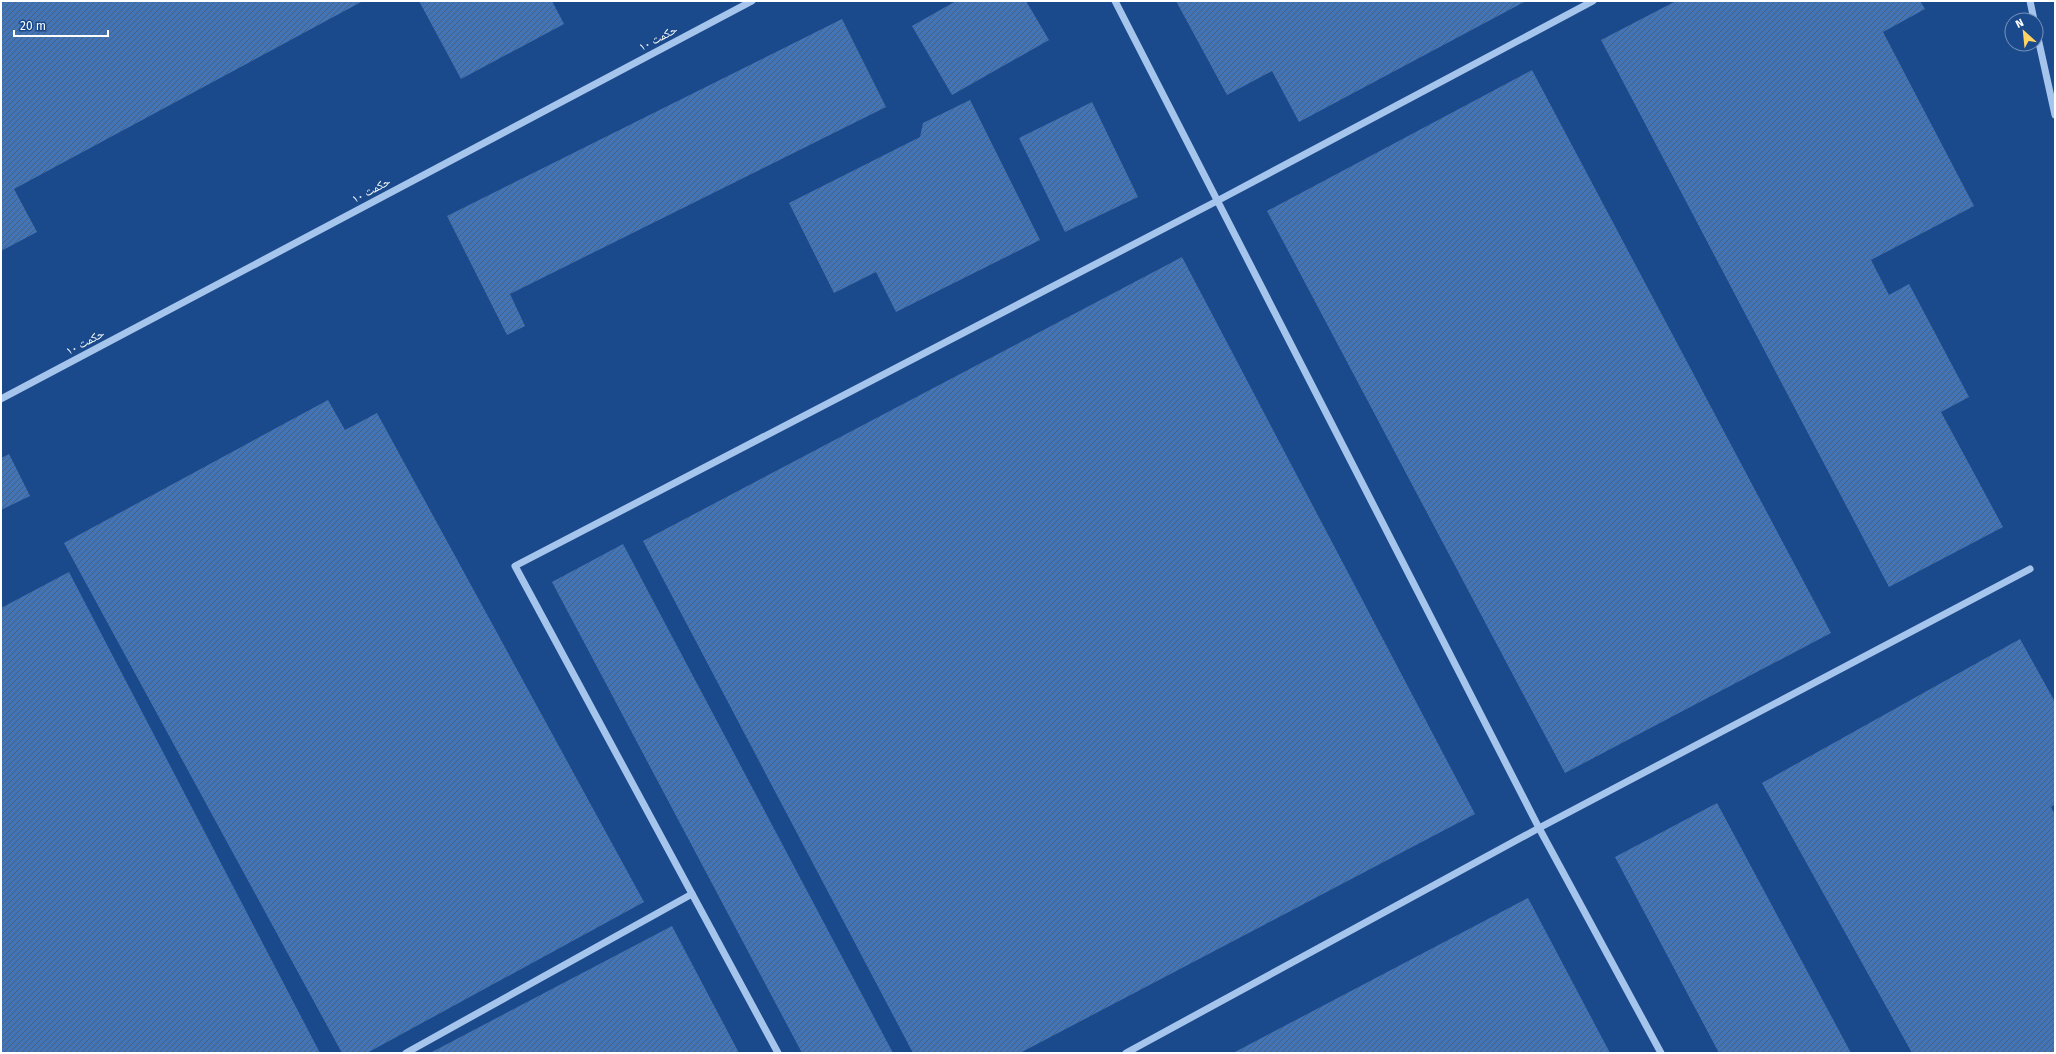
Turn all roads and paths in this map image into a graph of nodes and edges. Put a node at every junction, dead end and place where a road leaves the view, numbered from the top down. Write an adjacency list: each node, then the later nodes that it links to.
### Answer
1 (752, 1): 9 (street, حکمت ۱۰)
2 (1115, 1): 8 (street)
3 (1593, 1): 8 (street)
4 (2030, 1): 5 (street)
5 (2032, 12)
6 (2041, 52): 7 (street)
7 (2055, 115)
8 (1217, 201): 11 (street); 12 (street)
9 (1, 398)
10 (2030, 569): 11 (street)
11 (1539, 828): 15 (street); 16 (street)
12 (692, 894): 13 (street); 14 (street)
13 (406, 1053)
14 (778, 1053)
15 (1126, 1053)
16 (1661, 1053)

